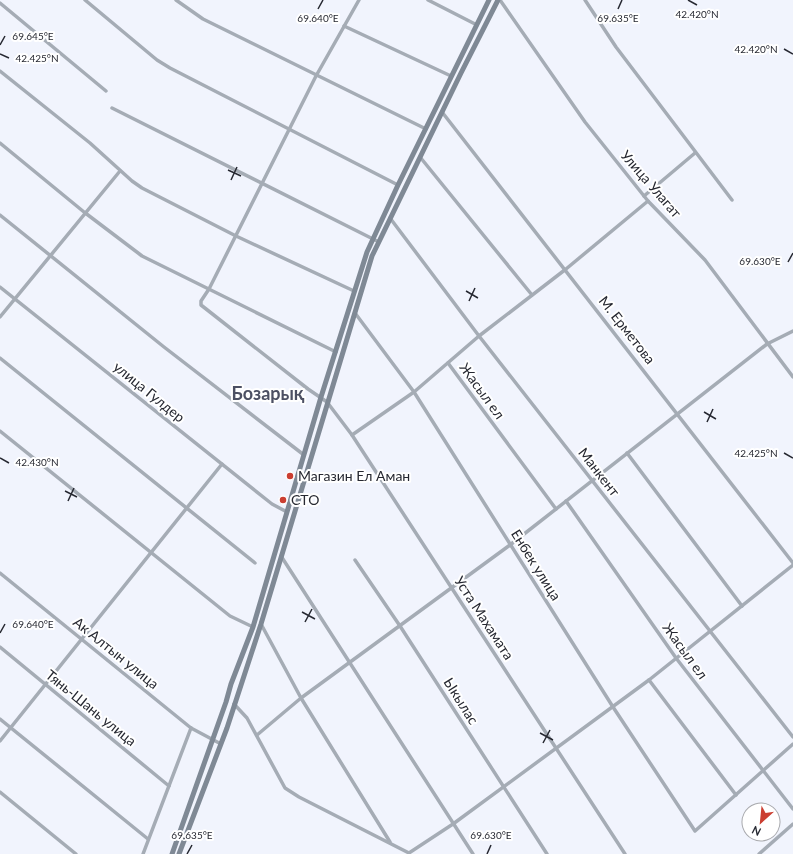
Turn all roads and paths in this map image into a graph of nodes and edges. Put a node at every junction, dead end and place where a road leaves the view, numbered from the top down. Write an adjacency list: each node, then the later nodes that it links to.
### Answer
1 (85, 0): 20 (street)
2 (176, 0): 12 (street)
3 (359, 0): 10 (street)
4 (428, 0): 9 (street)
5 (490, 0): 9 (main road)
6 (499, 0): 16 (main road); 27 (street, Улица Улагат)
7 (585, 0): 22 (street)
8 (0, 3): 14 (street)
9 (477, 25): 13 (main road)
10 (344, 26): 12 (street); 13 (street)
11 (0, 71): 24 (street)
12 (316, 76): 19 (street); 20 (street)
13 (451, 76): 15 (main road)
14 (106, 91)
15 (442, 97): 16 (main road); 19 (main road)
16 (448, 100): 18 (main road)
17 (112, 108): 25 (street)
18 (442, 112): 23 (main road); 37 (street, М. Ерметова)
19 (426, 129): 26 (main road)
20 (289, 130): 25 (street); 26 (street)
21 (0, 143): 30 (street)
22 (695, 153): 27 (street); 28 (street)
23 (420, 157): 32 (main road); 41 (street)
24 (120, 171): 30 (street); 33 (street)
25 (262, 183): 33 (street); 34 (street)
26 (398, 185): 34 (main road)
27 (644, 196): 29 (street, Улица Улагат)
28 (732, 200)
29 (648, 202): 37 (street); 47 (street, Улица Улагат)
30 (84, 212): 36 (street); 39 (street)
31 (0, 215): 36 (street)
32 (390, 218): 35 (main road); 46 (street, Манкент)
33 (236, 236): 39 (street); 40 (street)
34 (373, 239): 35 (street); 40 (main road)
35 (379, 242): 43 (main road)
36 (50, 255): 42 (street); 59 (street)
37 (566, 269): 41 (street); 55 (street, М. Ерметова)
38 (0, 287): 42 (street, улица Гулдер)
39 (209, 289): 48 (street); 53 (street, Уста Махамата)
40 (354, 291): 48 (main road)
41 (532, 295): 46 (street)
42 (15, 298): 44 (street); 60 (street, улица Гулдер)
43 (355, 312): 52 (street, Енбек улица); 54 (main road)
44 (0, 317)
45 (793, 331): 47 (street)
46 (479, 336): 50 (street); 61 (street, Манкент)
47 (767, 344): 51 (street, Улица Улагат); 55 (street)
48 (336, 352): 53 (main road)
49 (0, 358): 63 (street)
50 (448, 363): 52 (street); 64 (street, Жасыл ел)
51 (793, 378)
52 (414, 392): 57 (street); 66 (street, Енбек улица)
53 (321, 397): 54 (street, Уста Махамата); 59 (main road)
54 (327, 402): 57 (street, Уста Махамата); 68 (main road)
55 (678, 414): 58 (street); 71 (street, М. Ерметова)
56 (0, 431): 67 (street)
57 (352, 435): 73 (street, Уста Махамата)
58 (627, 454): 61 (street); 74 (street)
59 (305, 456): 65 (main road)
60 (222, 464): 63 (street); 65 (street, улица Гулдер)
61 (592, 480): 62 (street); 78 (street, Манкент)
62 (566, 501): 64 (street); 81 (street, Жасыл ел)
63 (186, 508): 67 (street); 70 (street)
64 (556, 509): 66 (street)
65 (287, 512): 77 (main road)
66 (510, 545): 73 (street); 87 (street, Енбек улица)
67 (151, 552): 77 (street); 79 (street)
68 (281, 556): 75 (main road); 82 (street)
69 (355, 560): 76 (street, Ыкылас)
70 (255, 563)
71 (793, 564): 74 (street)
72 (0, 573): 79 (street, Ак Алтын улица)
73 (451, 587): 76 (street); 97 (street, Уста Махамата)
74 (742, 606): 78 (street)
75 (261, 624): 85 (street); 86 (main road)
76 (400, 626): 82 (street); 100 (street, Ыкылас)
77 (253, 627): 93 (main road)
78 (710, 631): 81 (street); 92 (street, Манкент)
79 (82, 639): 84 (street); 90 (street, Ак Алтын улица)
80 (0, 647): 84 (street, Тянь-Шань улица)
81 (676, 658): 83 (street); 98 (street, Жасыл ел)
82 (349, 663): 85 (street); 104 (street)
83 (649, 680): 87 (street); 102 (street)
84 (45, 684): 89 (street); 99 (street, Тянь-Шань улица)
85 (301, 698): 91 (street); 107 (street)
86 (234, 704): 91 (street); 95 (main road)
87 (613, 707): 97 (street); 102 (street, Енбек улица)
88 (0, 719): 89 (street)
89 (11, 728): 94 (street); 106 (street)
90 (191, 728): 93 (street, Ак Алтын улица); 99 (street)
91 (257, 735): 107 (street)
92 (793, 737)
93 (212, 738): 95 (street, Ак Алтын улица); 110 (main road)
94 (0, 741)
95 (221, 744): 111 (main road)
96 (793, 744): 98 (street)
97 (557, 749): 100 (street); 114 (street, Уста Махамата)
98 (763, 771): 102 (street); 103 (street, Жасыл ел)
99 (168, 786): 106 (street)
100 (502, 786): 104 (street); 113 (street, Ыкылас)
101 (0, 792): 108 (street)
102 (736, 795)
103 (793, 809)
104 (453, 824): 107 (street); 112 (street)
105 (793, 824): 115 (street)
106 (148, 840): 109 (street)
107 (391, 843)
108 (76, 854)
109 (143, 854)
110 (172, 854)
111 (179, 854)
112 (473, 854)
113 (547, 854)
114 (625, 854)
115 (759, 854)

